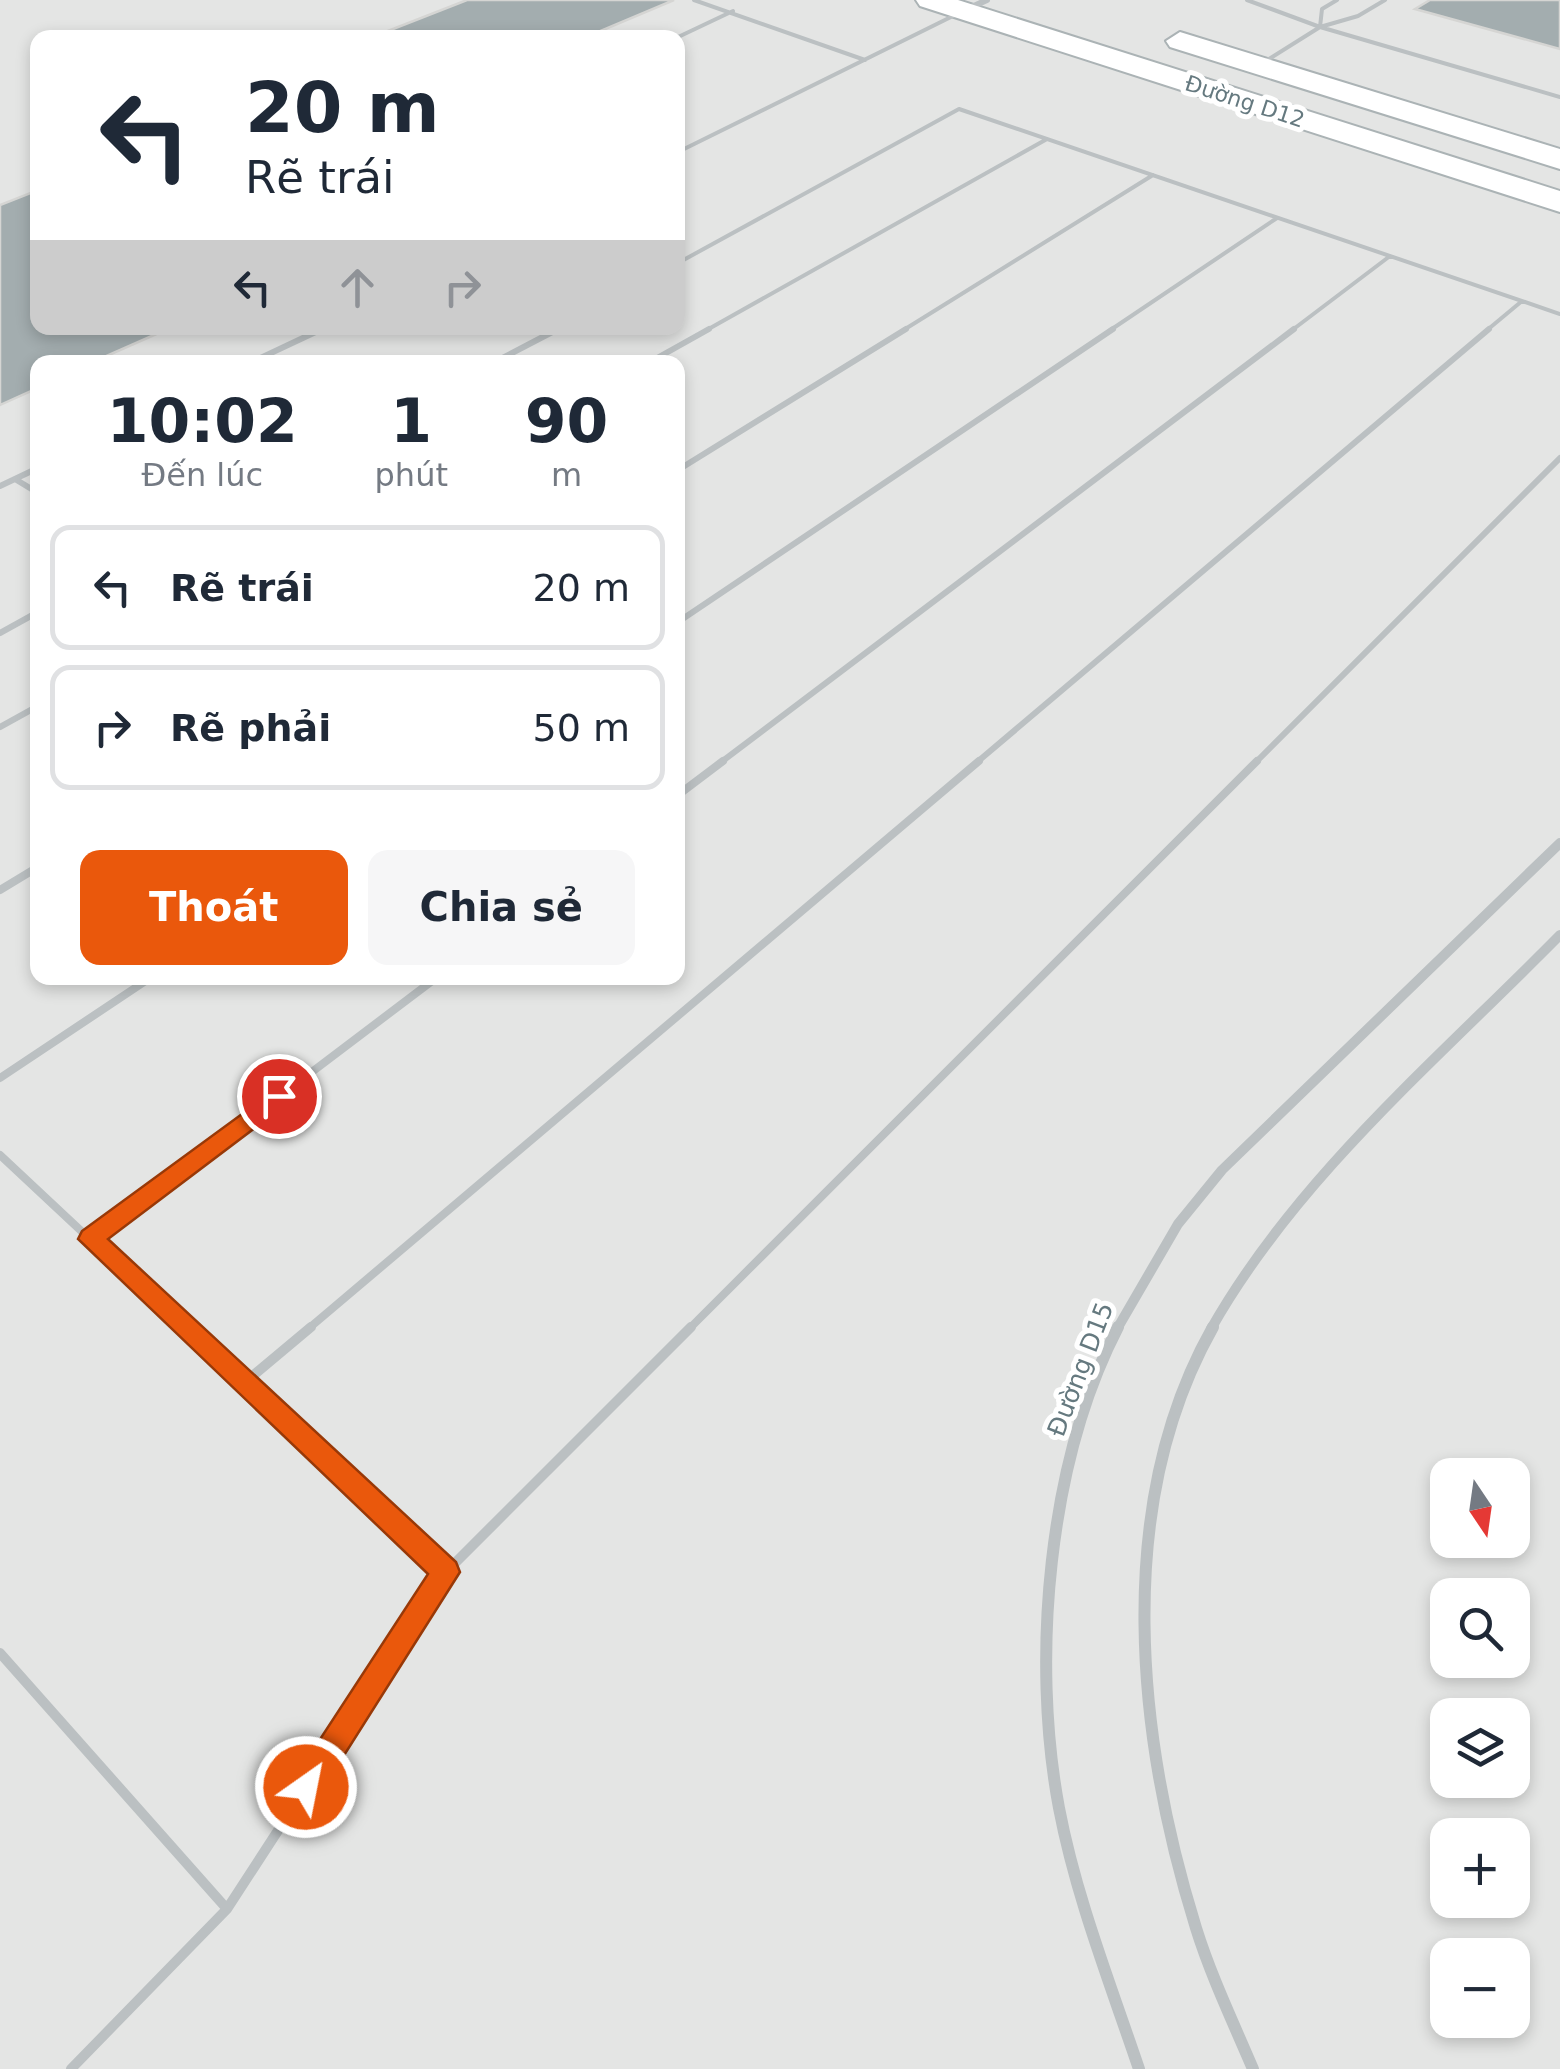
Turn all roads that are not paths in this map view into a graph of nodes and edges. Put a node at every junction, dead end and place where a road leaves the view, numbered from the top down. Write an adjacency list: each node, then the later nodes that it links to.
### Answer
1 (694, 0): 7 (lane)
2 (930, 0): 6 (street, Đường D12)
3 (1247, 0): 8 (lane)
4 (1337, 0): 8 (lane)
5 (1385, 0): 8 (lane)
6 (975, 5): 11 (lane); 18 (street, Đường D12)
7 (733, 11): 10 (lane); 11 (lane)
8 (1320, 27): 12 (lane); 13 (lane)
9 (1154, 32): 12 (street, Đường D12)
10 (685, 34)
11 (865, 60): 15 (lane)
12 (1259, 65): 16 (street, Đường D12)
13 (1560, 97)
14 (1047, 139): 17 (lane); 21 (lane); 28 (lane)
15 (685, 149)
16 (1560, 159)
17 (1153, 175): 19 (lane); 30 (lane)
18 (1560, 202)
19 (1278, 218): 20 (lane); 36 (lane)
20 (1390, 256): 22 (lane); 40 (lane)
21 (685, 259)
22 (1522, 301): 23 (lane); 50 (lane)
23 (1560, 314)
24 (308, 335): 26 (lane)
25 (546, 335): 27 (lane)
26 (267, 355)
27 (508, 355)
28 (662, 355)
29 (1560, 458): 51 (lane)
30 (685, 466)
31 (30, 472): 32 (lane)
32 (15, 479): 33 (lane); 34 (lane)
33 (0, 486)
34 (30, 487)
35 (30, 616): 37 (lane)
36 (685, 617)
37 (0, 632)
38 (30, 710): 39 (lane)
39 (0, 727)
40 (685, 790)
41 (1560, 843): 55 (street, Đường D15)
42 (30, 871): 43 (lane)
43 (0, 890)
44 (1560, 934): 56 (street)
45 (140, 985): 47 (lane)
46 (427, 985): 49 (lane)
47 (0, 1078)
48 (0, 1155): 49 (lane)
49 (91, 1239): 50 (lane)
50 (244, 1383): 51 (lane)
51 (446, 1572): 53 (lane)
52 (0, 1653): 53 (lane)
53 (227, 1910): 54 (lane)
54 (71, 2069)
55 (1139, 2069)
56 (1252, 2069)

